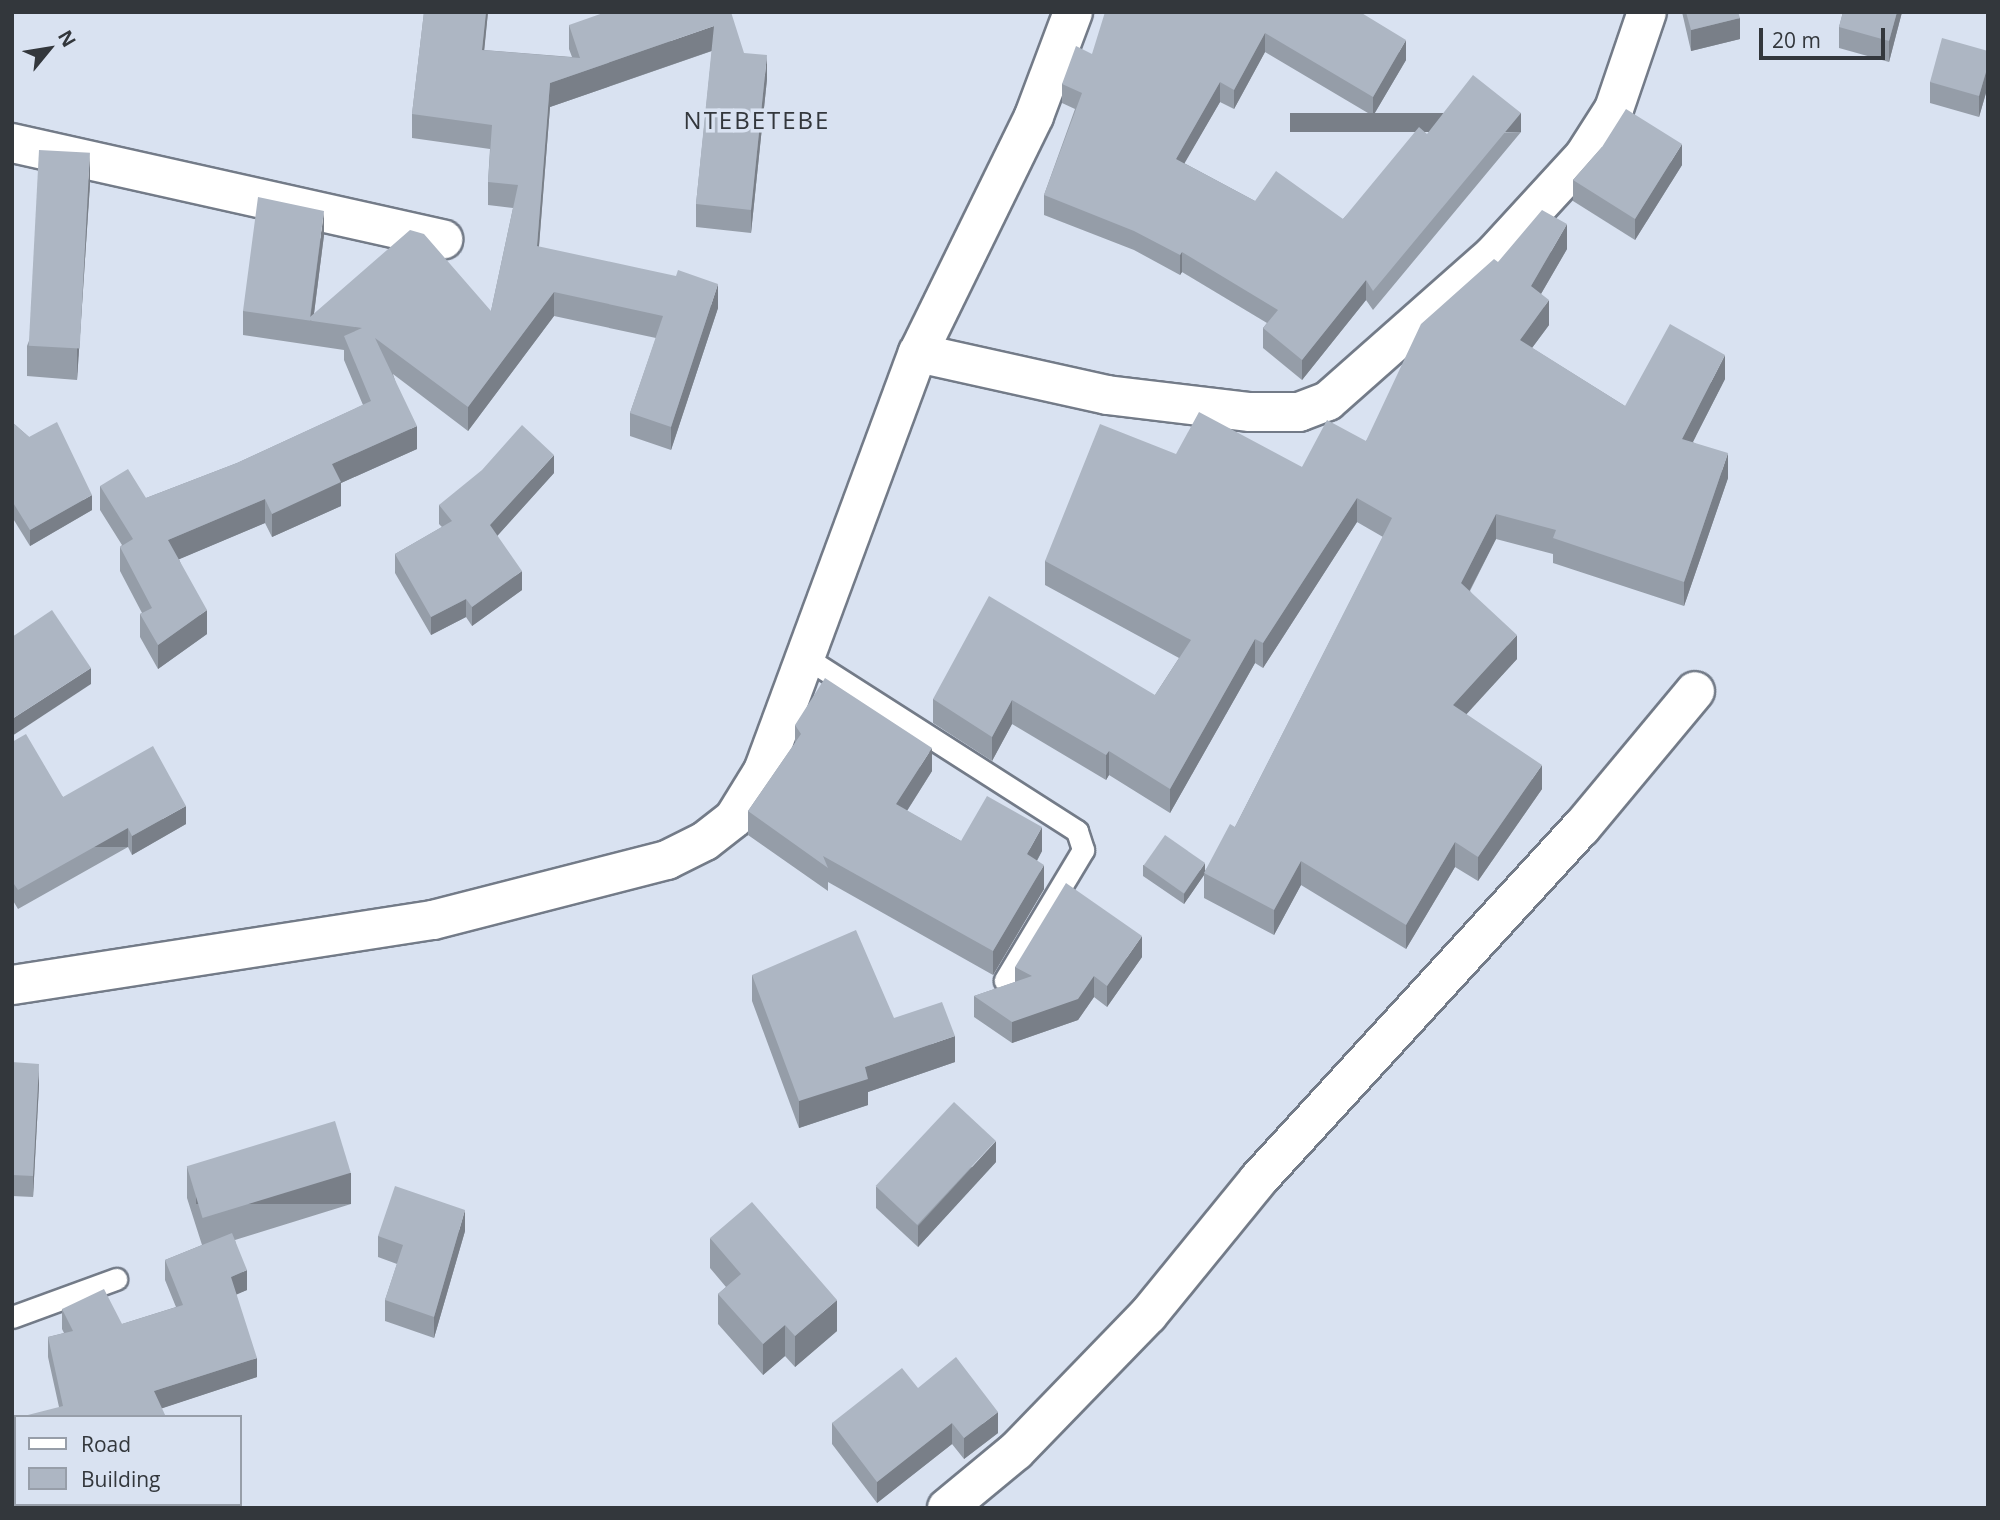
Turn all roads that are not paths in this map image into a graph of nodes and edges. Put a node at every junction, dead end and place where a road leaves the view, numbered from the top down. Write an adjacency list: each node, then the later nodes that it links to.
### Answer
1 (1073, 12): 5 (street)
2 (1647, 12): 5 (street)
3 (12, 143): 4 (street)
4 (443, 239)
5 (918, 353): 6 (street)
6 (805, 657): 8 (lane); 9 (street)
7 (1695, 691): 12 (street)
8 (1005, 980)
9 (12, 985)
10 (116, 1279): 11 (lane)
11 (12, 1317)
12 (947, 1508)

